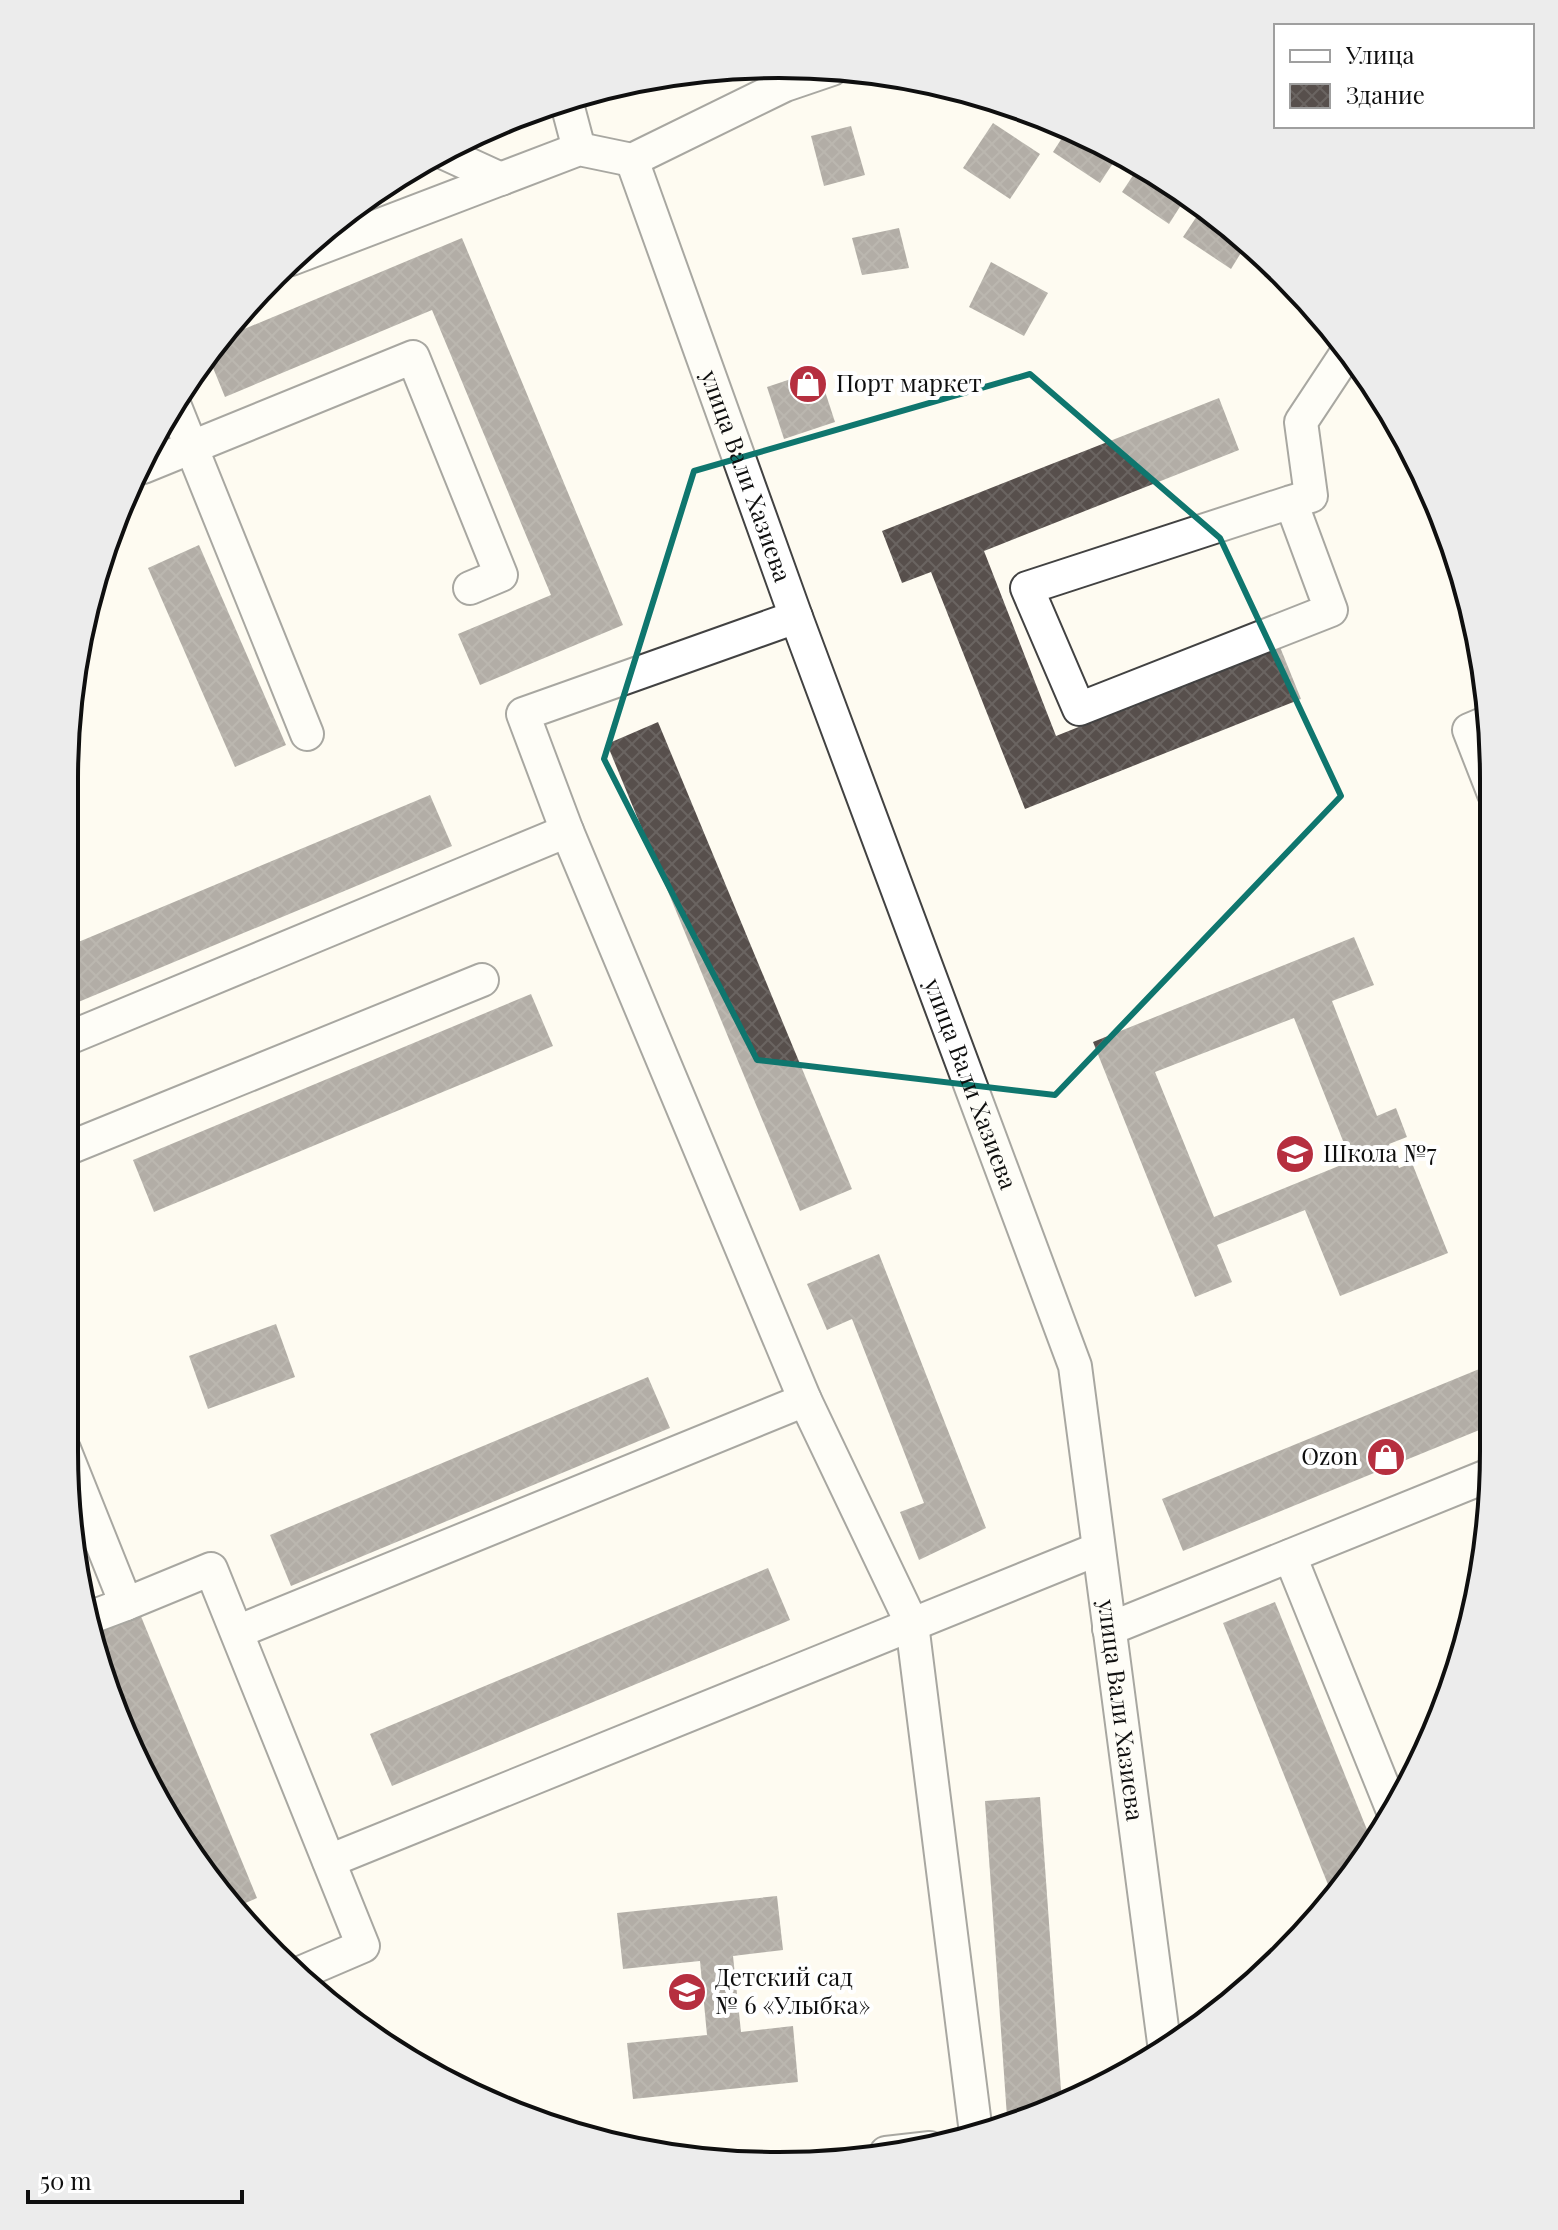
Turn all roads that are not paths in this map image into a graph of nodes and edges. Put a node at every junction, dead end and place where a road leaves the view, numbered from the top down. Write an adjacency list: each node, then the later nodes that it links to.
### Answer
1 (777, 78): 5 (street)
2 (569, 111): 3 (street)
3 (579, 149): 5 (street); 6 (street)
4 (455, 158): 6 (street)
5 (632, 160): 14 (street, улица Вали Хазиева)
6 (501, 179): 7 (street)
7 (323, 247)
8 (1341, 361): 12 (street)
9 (179, 417): 10 (street)
10 (191, 447): 11 (street); 13 (street); 16 (street)
11 (153, 463)
12 (1291, 502): 12 (street)
13 (470, 588)
14 (796, 617): 18 (street); 25 (street, улица Вали Хазиева)
15 (1477, 726): 17 (street)
16 (307, 734)
17 (1479, 756)
18 (567, 831): 20 (street); 22 (street)
19 (482, 980): 21 (street)
20 (78, 1034)
21 (78, 1144)
22 (805, 1400): 29 (street); 31 (street)
23 (1479, 1479): 26 (street)
24 (80, 1488): 27 (street)
25 (1098, 1549): 29 (street); 30 (street, улица Вали Хазиева)
26 (1290, 1556): 30 (street); 32 (street)
27 (126, 1604): 28 (street); 31 (street)
28 (98, 1615)
29 (912, 1624): 33 (street); 36 (street)
30 (1109, 1629): 35 (street, улица Вали Хазиева)
31 (237, 1632): 33 (street)
32 (1388, 1798)
33 (329, 1861): 34 (street)
34 (308, 1970)
35 (1163, 2037)
36 (975, 2124)

